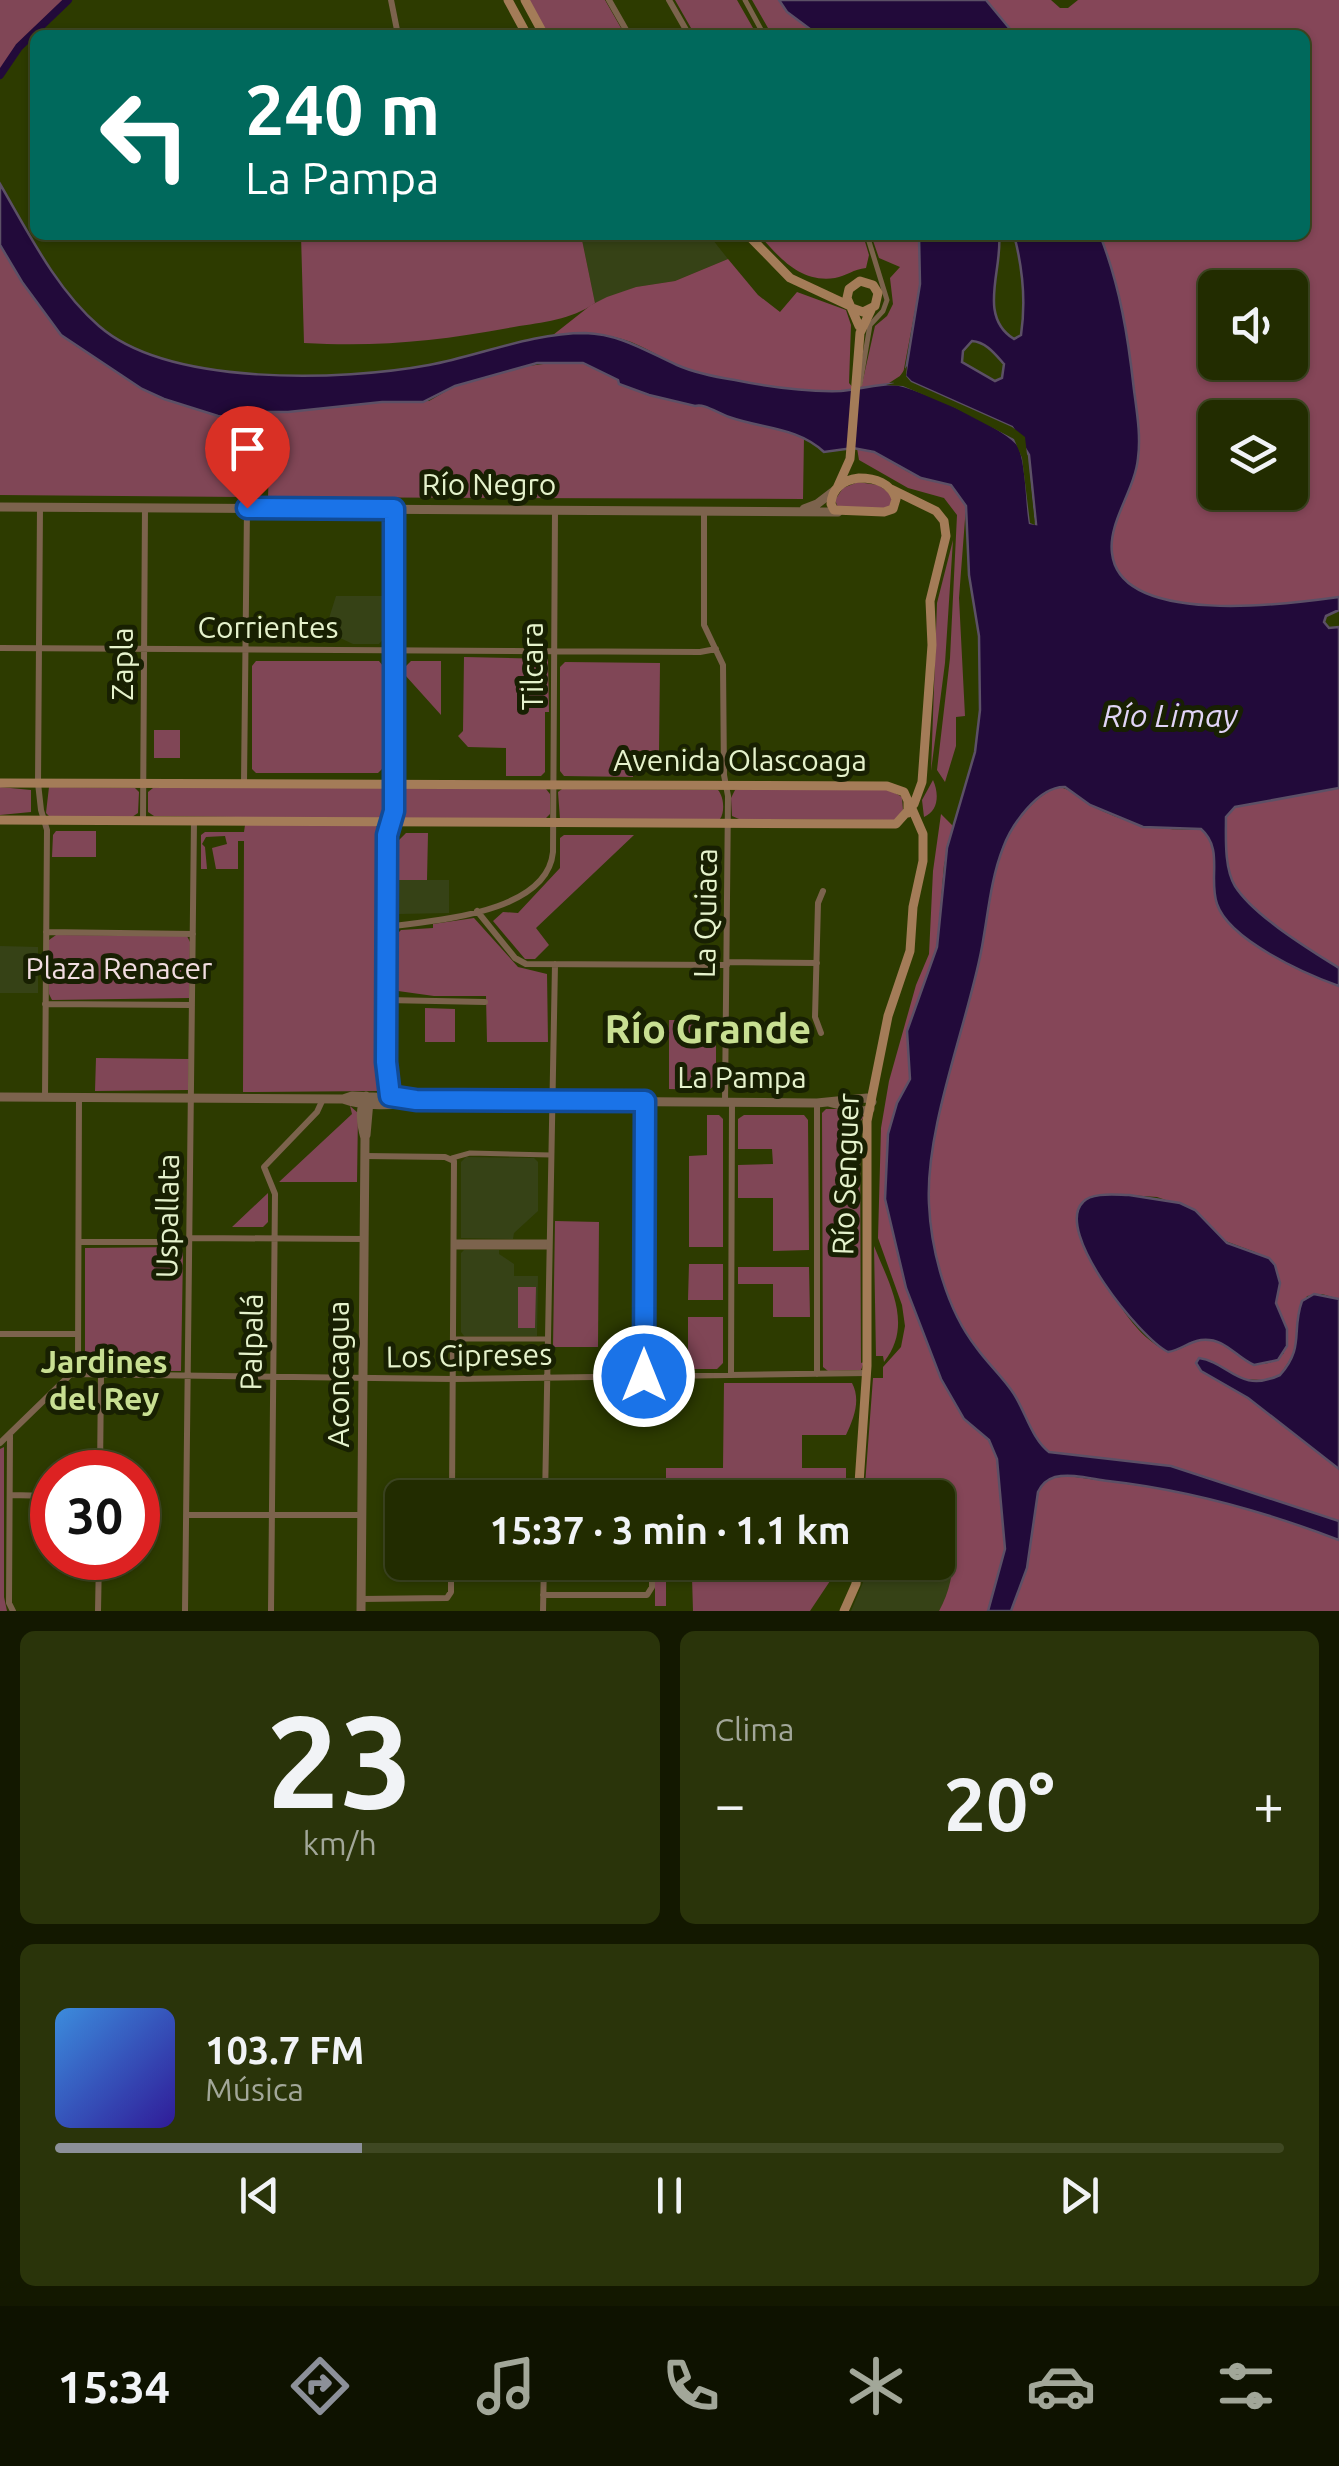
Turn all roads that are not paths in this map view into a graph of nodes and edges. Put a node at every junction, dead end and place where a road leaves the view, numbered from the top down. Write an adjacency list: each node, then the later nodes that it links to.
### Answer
1 (392, 0): 7 (street)
2 (508, 0): 8 (main road)
3 (525, 0): 9 (main road)
4 (609, 0): 10 (street)
5 (670, 0): 11 (street)
6 (744, 0): 12 (street)
7 (397, 30)
8 (523, 30)
9 (541, 30)
10 (626, 30)
11 (686, 30)
12 (761, 30)
13 (753, 240): 16 (main road)
14 (869, 240): 20 (street)
15 (852, 285): 16 (main road); 17 (main road); 18 (main road)
16 (823, 292): 17 (main road)
17 (851, 307): 18 (main road); 19 (main road)
18 (871, 310): 19 (main road)
19 (860, 334): 20 (main road)
20 (858, 384): 21 (main road)
21 (850, 455): 22 (main road); 23 (main road)
22 (872, 479): 23 (main road, Río Negro); 24 (main road)
23 (835, 489): 32 (street, Río Negro); 33 (main road)
24 (891, 489): 33 (main road, Río Negro); 48 (main road)
25 (0, 506): 26 (street, Río Negro)
26 (40, 507): 27 (street, Río Negro); 35 (street)
27 (146, 507): 28 (street, Río Negro); 36 (street, Zapla)
28 (247, 508): 29 (street, Río Negro); 38 (street)
29 (394, 509): 30 (street, Río Negro); 39 (street)
30 (554, 510): 31 (street, Río Negro); 40 (street, Tilcara)
31 (704, 510): 32 (street, Río Negro); 37 (street, La Quiaca)
32 (797, 511): 33 (street, Río Negro)
33 (841, 512)
34 (0, 648): 35 (street, Corrientes)
35 (40, 648): 36 (street, Corrientes); 42 (street)
36 (144, 648): 38 (street, Corrientes); 43 (street, Zapla)
37 (716, 648): 40 (street, Corrientes); 47 (street, La Quiaca)
38 (246, 649): 39 (street, Corrientes); 44 (street)
39 (394, 650): 40 (street, Corrientes); 45 (street)
40 (554, 651): 46 (street, Tilcara)
41 (0, 782): 42 (main road, Avenida Olascoaga)
42 (38, 783): 43 (main road, Avenida Olascoaga); 50 (street)
43 (144, 783): 44 (main road, Avenida Olascoaga); 51 (street, Zapla)
44 (244, 784): 45 (main road, Avenida Olascoaga)
45 (394, 784): 46 (main road, Avenida Olascoaga); 53 (street)
46 (554, 784): 47 (main road, Avenida Olascoaga); 54 (street, Tilcara)
47 (725, 785): 48 (main road, Avenida Olascoaga); 55 (street, La Quiaca)
48 (909, 808): 55 (main road); 80 (main road, Río Senguer)
49 (0, 820): 50 (main road)
50 (43, 820): 51 (main road); 59 (street)
51 (143, 821): 52 (main road)
52 (194, 821): 53 (main road); 60 (street, Uspallata)
53 (390, 822): 54 (main road); 58 (street)
54 (554, 823): 55 (main road); 57 (street, Tilcara)
55 (728, 824): 63 (street, La Quiaca)
56 (824, 891): 61 (street)
57 (477, 911): 58 (street); 62 (street)
58 (387, 927): 64 (street)
59 (46, 932): 60 (street); 66 (street)
60 (193, 934): 67 (street, Uspallata)
61 (816, 963): 63 (street); 68 (street)
62 (555, 964): 63 (street); 76 (street)
63 (727, 964): 78 (street, La Quiaca)
64 (386, 1000): 65 (street); 73 (street)
65 (485, 1002)
66 (45, 1004): 67 (street); 70 (street)
67 (192, 1005): 72 (street, Uspallata)
68 (822, 1033)
69 (0, 1097): 70 (street, La Pampa)
70 (45, 1097): 71 (street, La Pampa)
71 (79, 1098): 72 (street, La Pampa); 87 (street)
72 (191, 1098): 74 (street, La Pampa); 86 (street, Uspallata)
73 (386, 1098): 75 (street, La Pampa); 76 (street, La Pampa)
74 (323, 1099): 75 (street, La Pampa); 84 (street, Palpalá)
75 (366, 1100): 82 (street, Aconcagua)
76 (552, 1101): 77 (street, La Pampa); 81 (street)
77 (645, 1101): 78 (street, La Pampa); 100 (street)
78 (728, 1102): 79 (street, La Pampa); 101 (street, La Quiaca)
79 (823, 1103): 80 (street, La Pampa); 95 (street)
80 (871, 1105): 96 (main road, Río Senguer)
81 (551, 1155): 83 (street); 89 (street)
82 (365, 1156): 83 (street); 85 (street, Aconcagua)
83 (452, 1158): 88 (street)
84 (275, 1238): 85 (street); 86 (street); 102 (street, Palpalá)
85 (364, 1239): 103 (street, Aconcagua)
86 (190, 1240): 87 (street); 98 (street, Uspallata)
87 (79, 1242): 91 (street)
88 (454, 1244): 89 (street); 92 (street)
89 (549, 1245): 93 (street)
90 (0, 1334): 91 (street)
91 (78, 1334): 94 (street)
92 (453, 1339): 93 (street); 104 (street)
93 (548, 1340): 99 (street)
94 (72, 1374): 97 (street, Los Cipreses); 105 (street)
95 (818, 1374): 96 (street, Los Cipreses); 101 (street, Los Cipreses)
96 (867, 1374): 110 (main road, Río Senguer)
97 (101, 1375): 98 (street, Los Cipreses); 107 (street)
98 (188, 1376): 102 (street, Los Cipreses); 113 (street, Uspallata)
99 (546, 1376): 100 (street, Los Cipreses); 104 (street, Los Cipreses); 109 (street)
100 (644, 1376): 101 (street, Los Cipreses)
101 (731, 1376)
102 (274, 1377): 103 (street, Los Cipreses); 114 (street, Palpalá)
103 (363, 1378): 104 (street, Los Cipreses); 115 (street, Aconcagua)
104 (452, 1379): 108 (street)
105 (10, 1434): 106 (street); 111 (street)
106 (0, 1443)
107 (100, 1450)
108 (452, 1480)
109 (545, 1480)
110 (859, 1480)
111 (10, 1494): 112 (street); 123 (street)
112 (30, 1495)
113 (186, 1515): 114 (street); 125 (street, Uspallata)
114 (272, 1515): 115 (street); 126 (street, Palpalá)
115 (362, 1515): 122 (street, Aconcagua)
116 (99, 1580): 124 (street)
117 (450, 1580): 122 (street)
118 (543, 1580): 121 (street)
119 (650, 1580): 121 (street)
120 (856, 1580): 129 (main road)
121 (543, 1595): 128 (street)
122 (362, 1598): 127 (street, Aconcagua)
123 (13, 1611)
124 (98, 1611)
125 (185, 1611)
126 (271, 1611)
127 (362, 1611)
128 (543, 1611)
129 (844, 1611)

